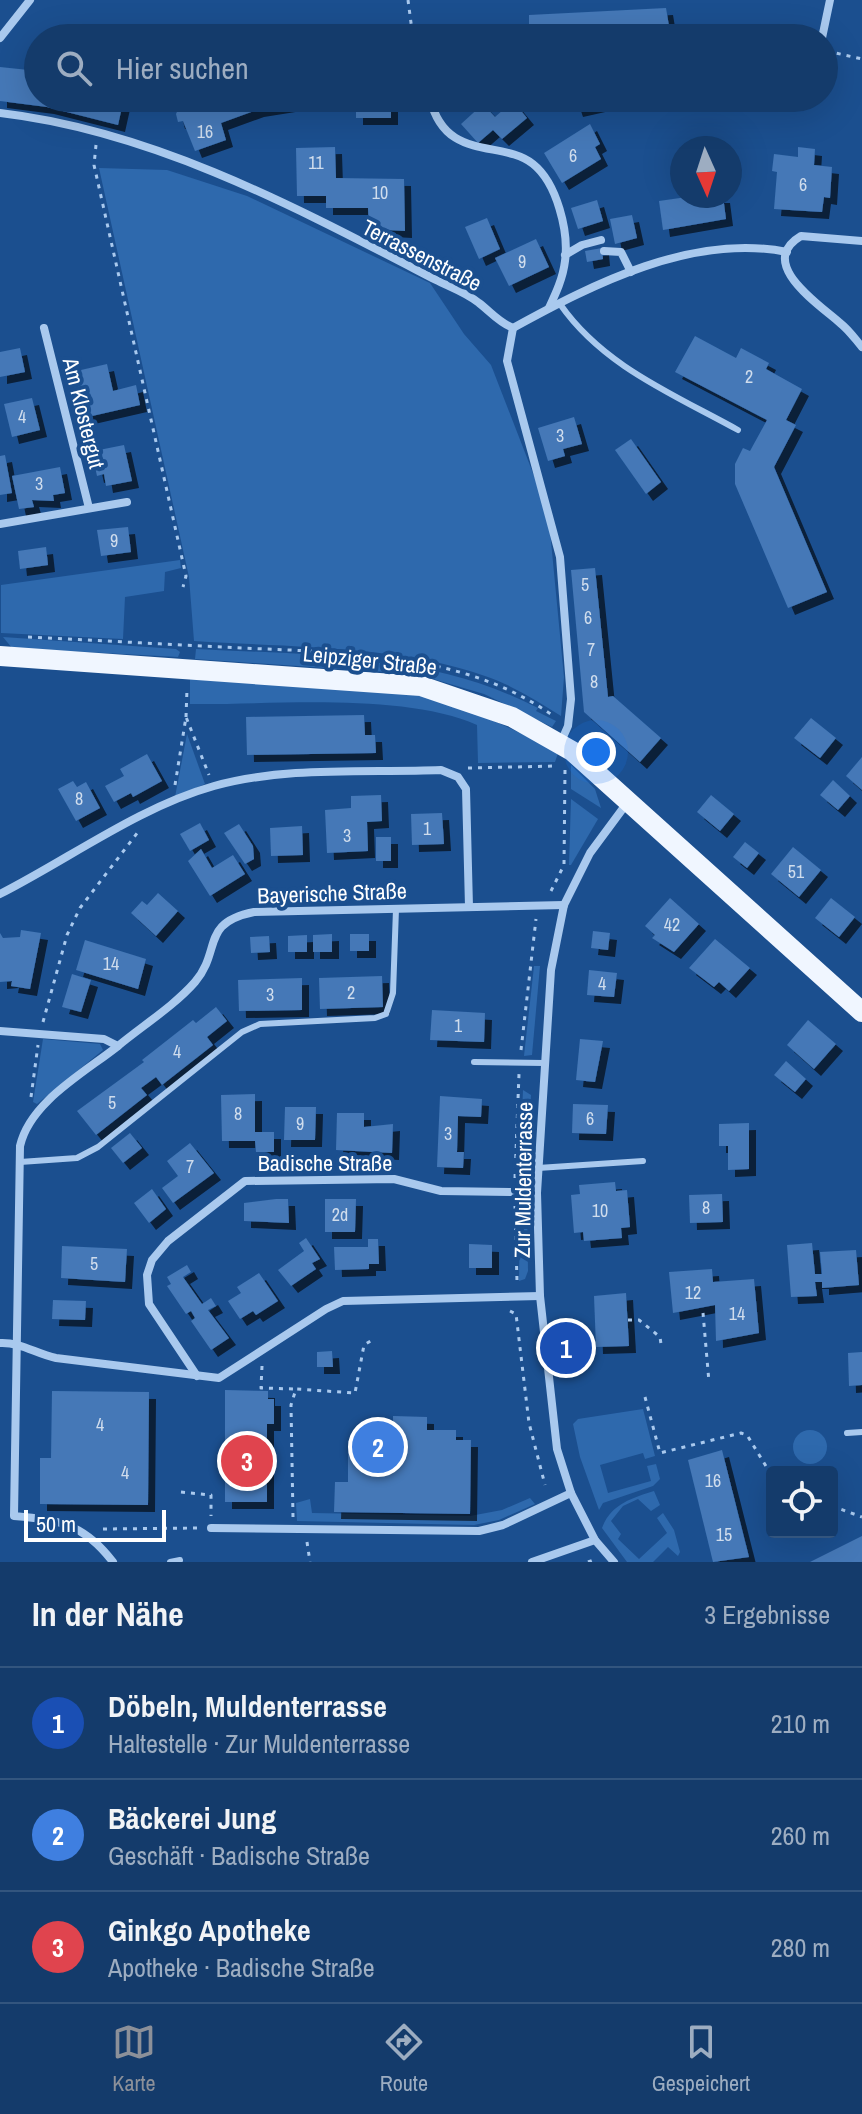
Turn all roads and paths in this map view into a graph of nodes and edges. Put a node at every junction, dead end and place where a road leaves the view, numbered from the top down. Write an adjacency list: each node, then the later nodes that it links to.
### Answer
1 (30, 0): 6 (street)
2 (408, 0): 4 (path)
3 (830, 0): 5 (street)
4 (411, 24)
5 (825, 24)
6 (0, 38)
7 (838, 53): 8 (path)
8 (862, 59)
9 (437, 112): 16 (street)
10 (0, 113): 11 (street, Terrassenstraße)
11 (97, 133): 21 (street, Terrassenstraße); 27 (path)
12 (601, 240): 16 (street)
13 (862, 241): 15 (street)
14 (604, 251): 17 (street)
15 (787, 252): 17 (street); 22 (street)
16 (565, 255): 19 (street)
17 (631, 272): 18 (street)
18 (560, 304): 19 (street); 23 (lane)
19 (549, 308): 21 (street)
20 (44, 328): 25 (street, Am Klostergut)
21 (513, 328): 31 (street)
22 (862, 347)
23 (738, 430)
24 (127, 502): 25 (street)
25 (89, 508): 26 (street)
26 (0, 524)
27 (183, 587)
28 (0, 656): 31 (main road, Leipziger Straße)
29 (187, 681): 30 (path)
30 (186, 717): 33 (path); 35 (path)
31 (560, 744): 34 (main road, Leipziger Straße)
32 (450, 774): 33 (street); 38 (path); 40 (street)
33 (214, 786): 35 (street)
34 (628, 802): 39 (street, Zur Muldenterrasse); 42 (main road, Leipziger Straße)
35 (171, 804): 36 (street)
36 (143, 817): 37 (street); 44 (path)
37 (0, 894)
38 (543, 905): 39 (street, Bayerische Straße); 40 (street, Bayerische Straße); 47 (path)
39 (564, 905): 48 (street, Zur Muldenterrasse)
40 (469, 907): 41 (street, Bayerische Straße)
41 (396, 909): 45 (street, Bayerische Straße); 51 (lane)
42 (862, 1012)
43 (0, 1031): 44 (street)
44 (40, 1034): 45 (street); 49 (path)
45 (118, 1046): 49 (street, Bayerische Straße)
46 (474, 1062): 47 (lane)
47 (520, 1063): 48 (lane); 53 (path)
48 (544, 1063): 52 (street, Zur Muldenterrasse)
49 (28, 1122): 51 (street)
50 (643, 1161): 52 (lane)
51 (20, 1162): 60 (street)
52 (538, 1168): 54 (street, Zur Muldenterrasse)
53 (515, 1192): 54 (lane); 56 (path); 64 (street, Badische Straße)
54 (537, 1193): 55 (street, Zur Muldenterrasse)
55 (540, 1296): 56 (street); 73 (street, Zur Muldenterrasse)
56 (508, 1297): 63 (street); 71 (path)
57 (703, 1313): 65 (path)
58 (628, 1320): 62 (path)
59 (374, 1339): 66 (path)
60 (16, 1342): 61 (street); 64 (street); 79 (street)
61 (0, 1343)
62 (661, 1344)
63 (263, 1350): 64 (street); 66 (path)
64 (197, 1376)
65 (709, 1382)
66 (296, 1389): 78 (path)
67 (645, 1397): 70 (path)
68 (862, 1432): 69 (lane)
69 (847, 1433)
70 (766, 1466)
71 (545, 1485)
72 (181, 1492): 74 (path)
73 (571, 1493): 78 (street); 80 (street, Zur Muldenterrasse)
74 (211, 1508)
75 (838, 1508): 76 (path)
76 (862, 1517)
77 (211, 1528): 78 (street); 79 (path)
78 (293, 1528)
79 (79, 1529): 82 (street)
80 (595, 1540): 84 (street); 85 (street, Zur Muldenterrasse)
81 (180, 1560): 83 (lane)
82 (113, 1562)
83 (170, 1562)
84 (532, 1562)
85 (614, 1562)

